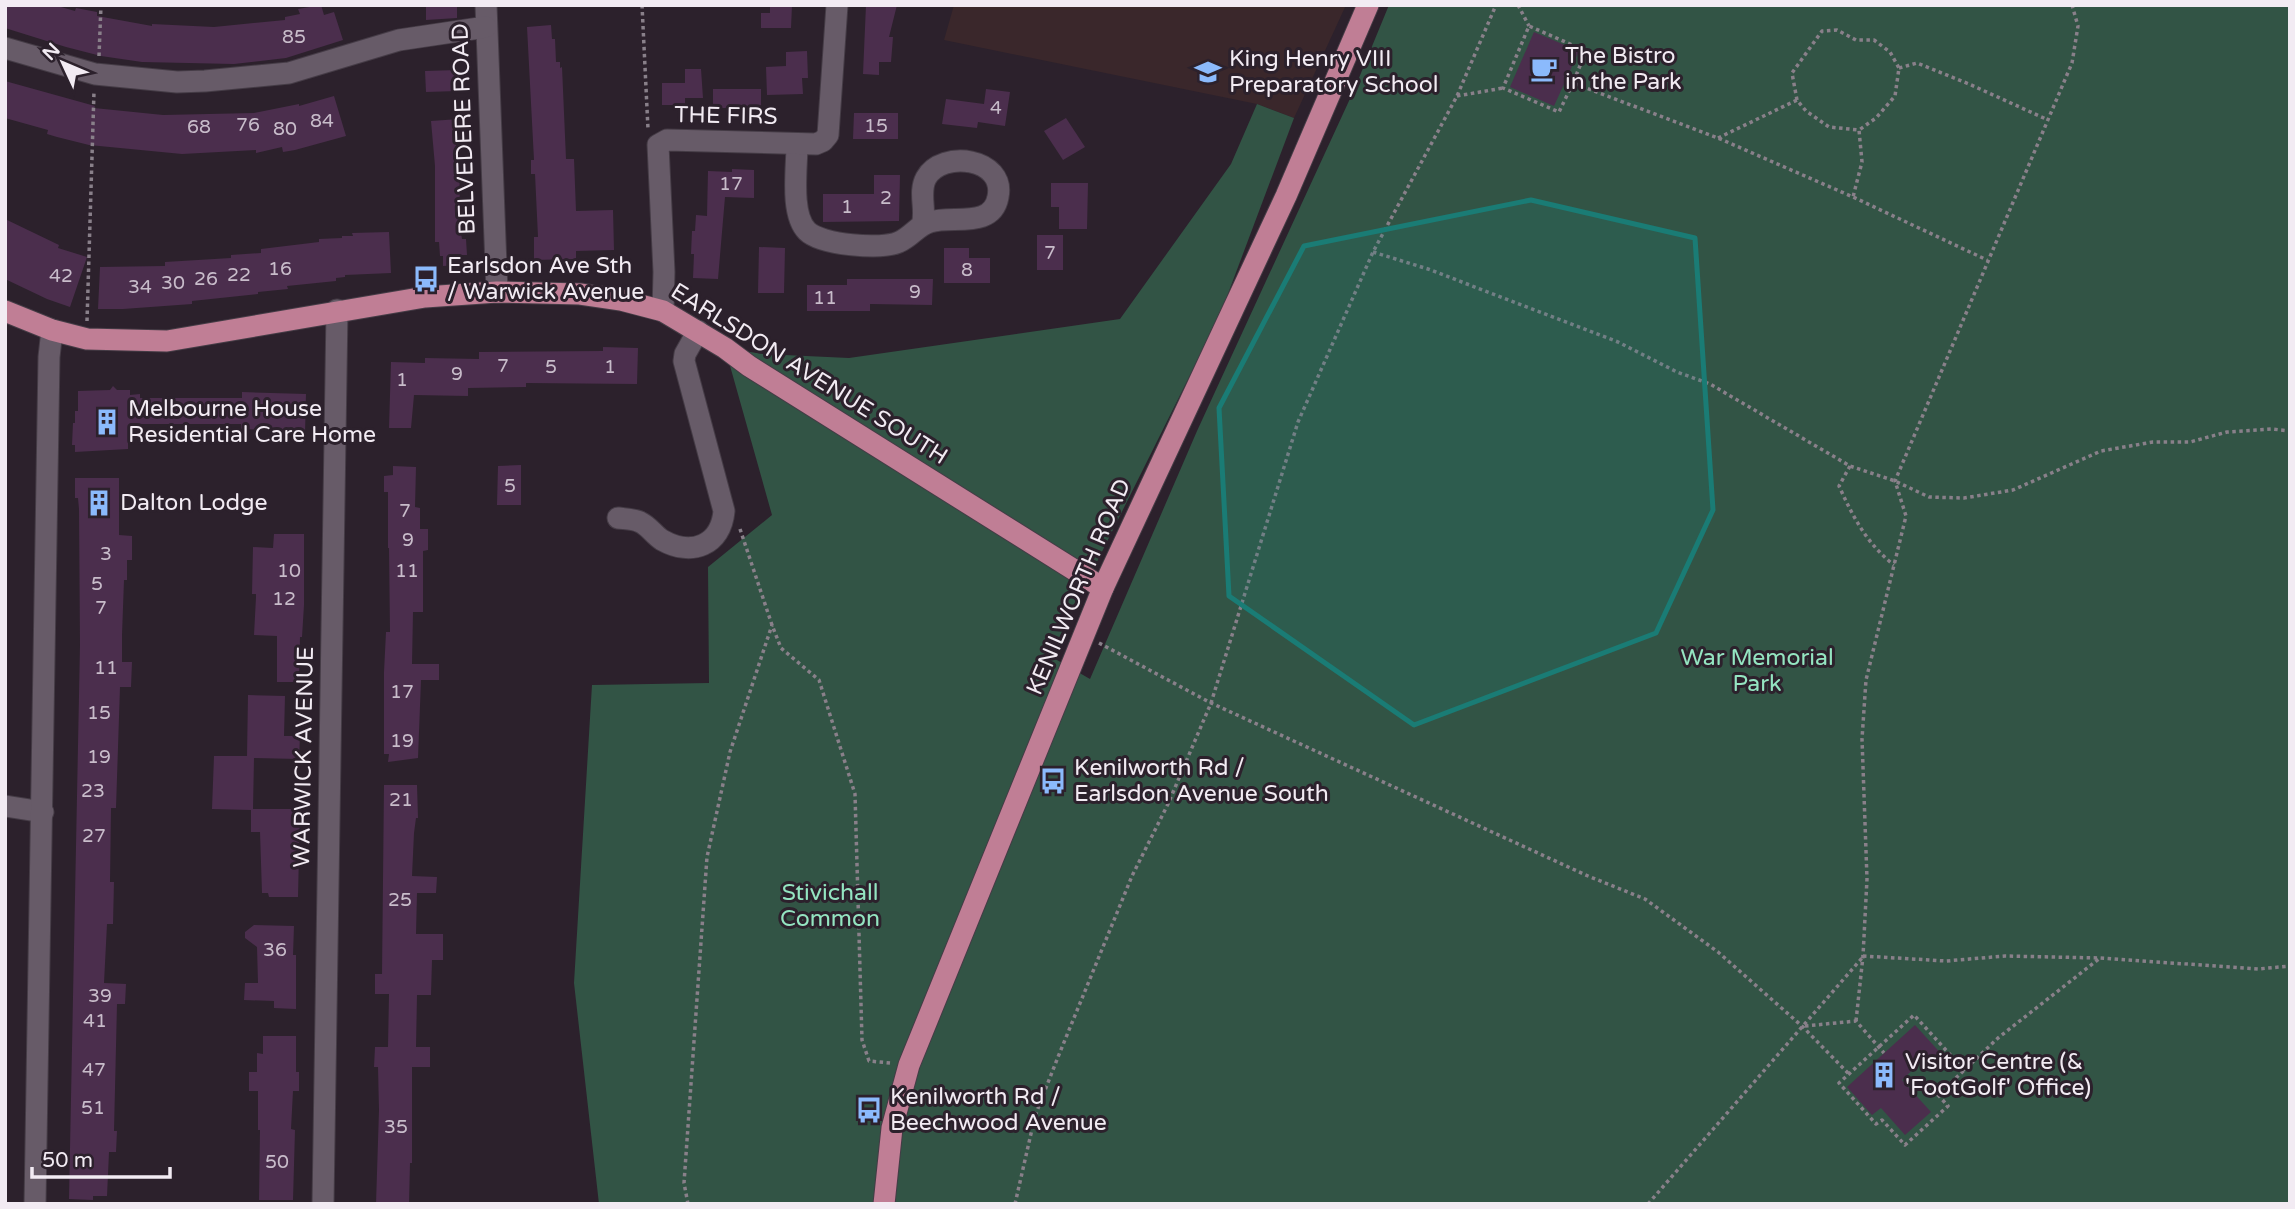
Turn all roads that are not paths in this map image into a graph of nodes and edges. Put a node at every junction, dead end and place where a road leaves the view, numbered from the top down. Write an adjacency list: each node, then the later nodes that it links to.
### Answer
1 (486, 5): 4 (street, BELVEDERE ROAD)
2 (837, 5): 6 (street, THE FIRS)
3 (1368, 5): 15 (main road, KENILWORTH ROAD)
4 (486, 27): 5 (street); 8 (street, BELVEDERE ROAD)
5 (5, 48)
6 (797, 144): 7 (street); 11 (street, THE FIRS)
7 (922, 225)
8 (497, 292): 9 (main road, EARLSDON AVENUE SOUTH); 11 (main road, EARLSDON AVENUE SOUTH)
9 (337, 310): 12 (main road, EARLSDON AVENUE SOUTH); 19 (street, WARWICK AVENUE)
10 (5, 311): 12 (main road, EARLSDON AVENUE SOUTH)
11 (663, 311): 13 (main road, EARLSDON AVENUE SOUTH)
12 (52, 330): 17 (street)
13 (698, 331): 14 (street); 15 (main road, EARLSDON AVENUE SOUTH)
14 (618, 518)
15 (1103, 588): 20 (main road, KENILWORTH ROAD)
16 (5, 806): 17 (street)
17 (43, 812): 18 (street)
18 (35, 1204)
19 (323, 1204)
20 (884, 1204)

